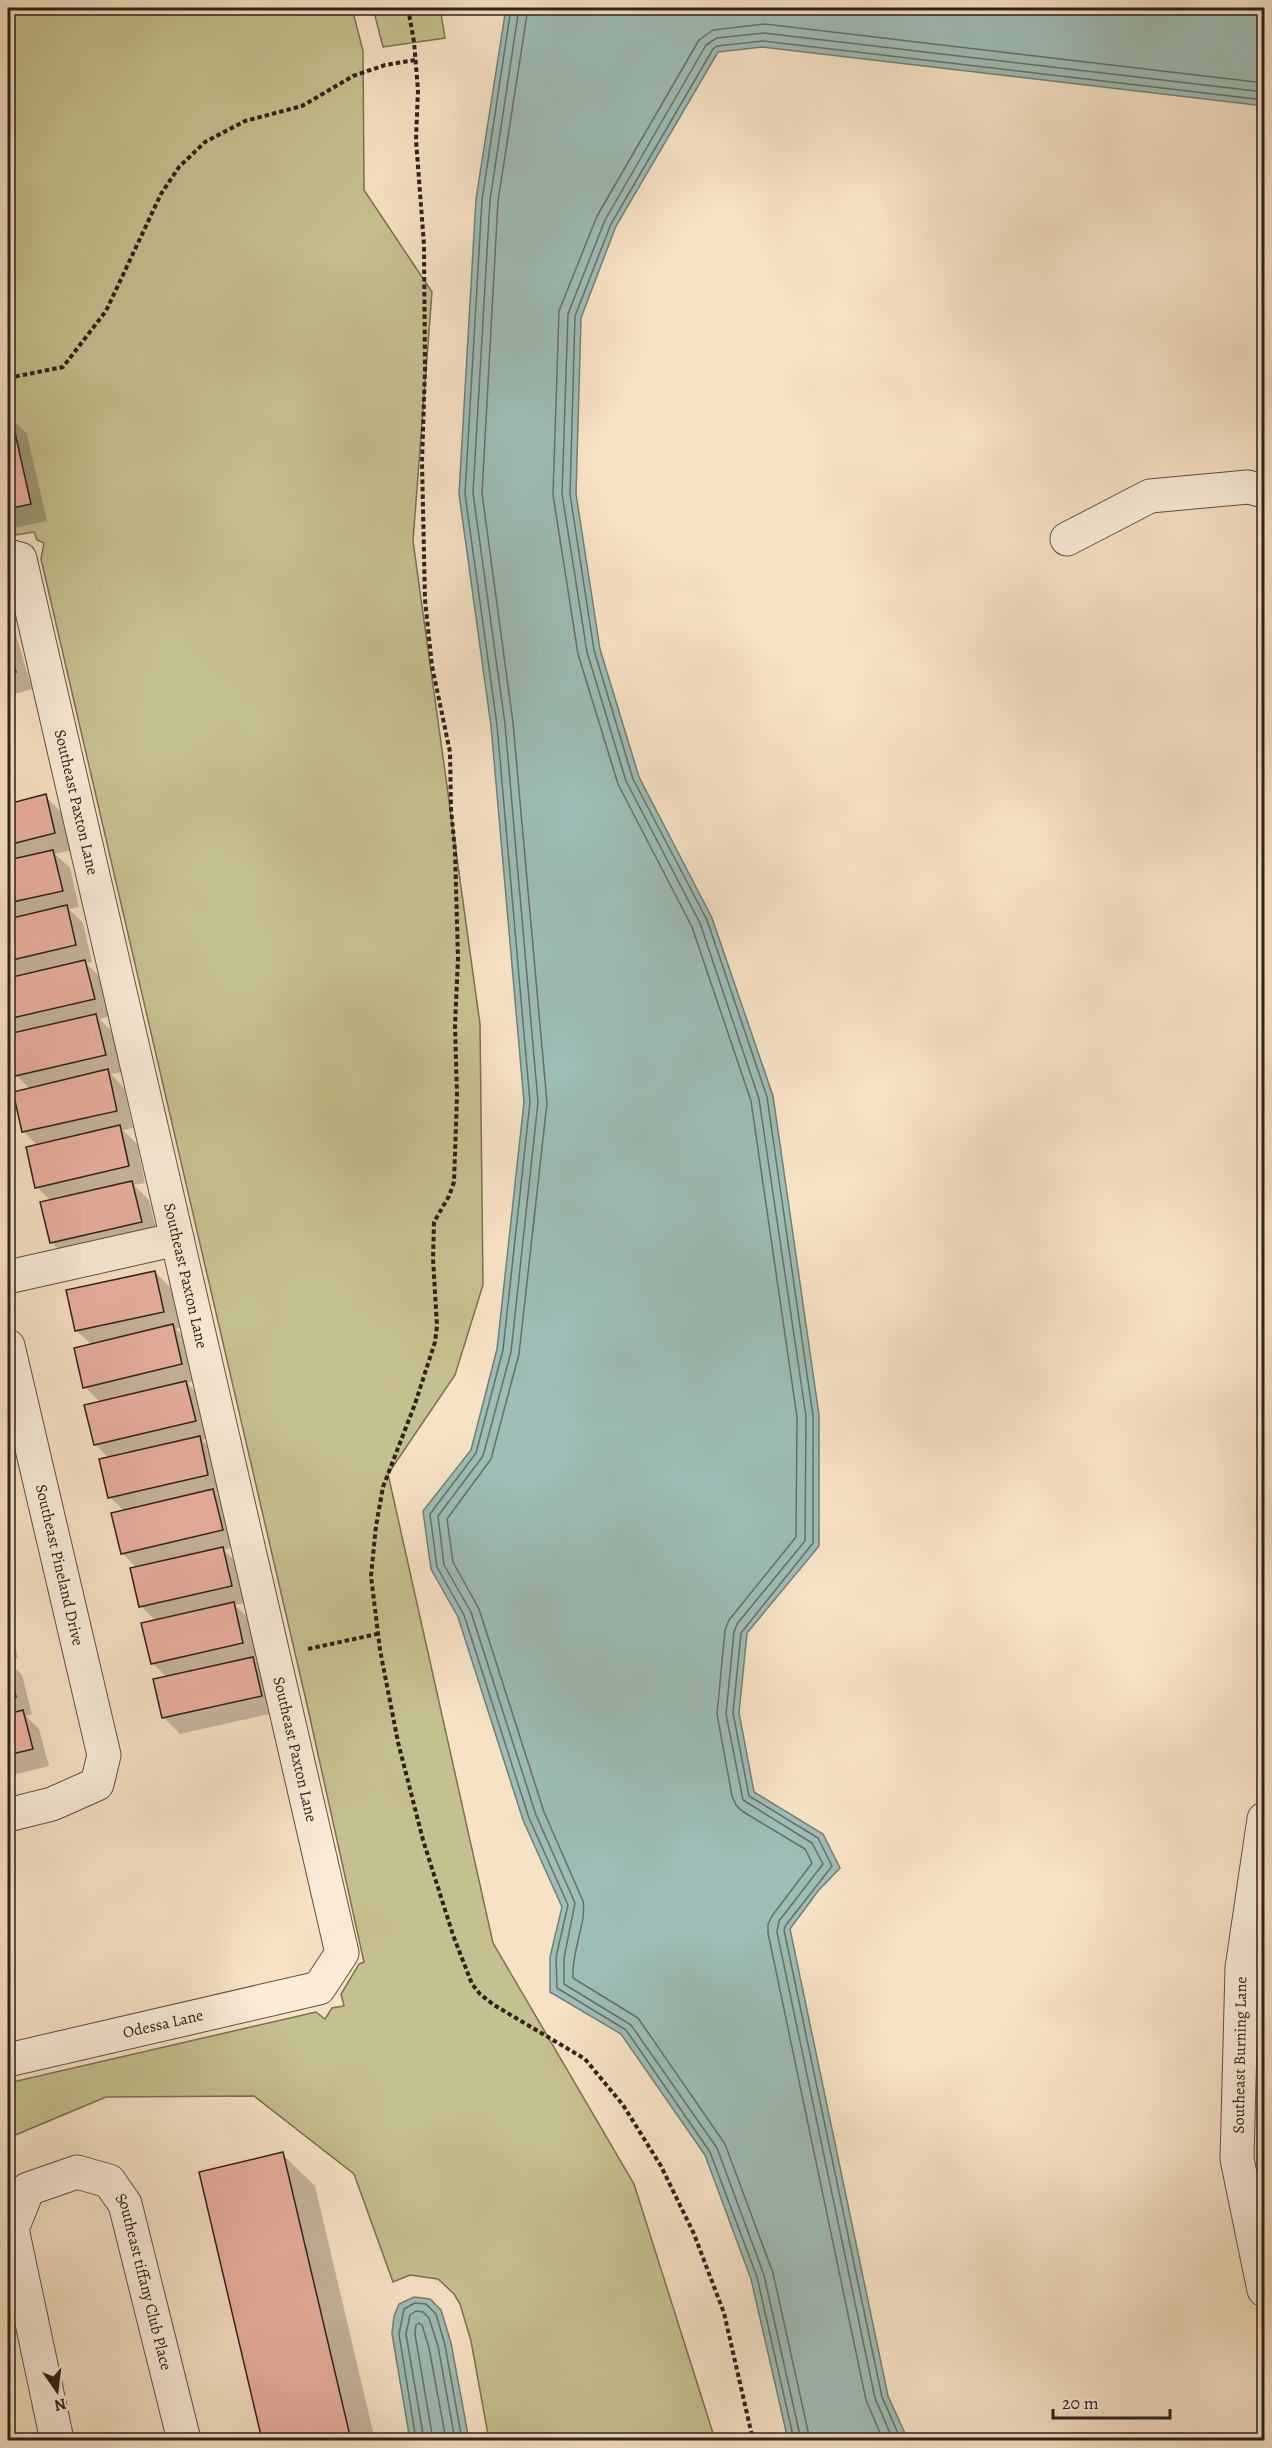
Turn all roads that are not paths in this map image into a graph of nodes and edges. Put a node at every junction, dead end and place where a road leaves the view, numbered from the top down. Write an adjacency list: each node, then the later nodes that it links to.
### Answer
1 (1264, 491): 2 (street)
2 (1066, 539)
3 (14, 557): 4 (street, Southeast Paxton Lane)
4 (177, 1239): 5 (street); 9 (street, Southeast Paxton Lane)
5 (8, 1277)
6 (8, 1346): 7 (street, Southeast Pineland Drive)
7 (8, 1815)
8 (1264, 1819): 11 (street, Southeast Burning Lane)
9 (319, 1988): 10 (street, Odessa Lane)
10 (8, 2060)
11 (1264, 2290)
12 (57, 2440): 13 (street, Southeast tiffany Club Place)
13 (183, 2440)

